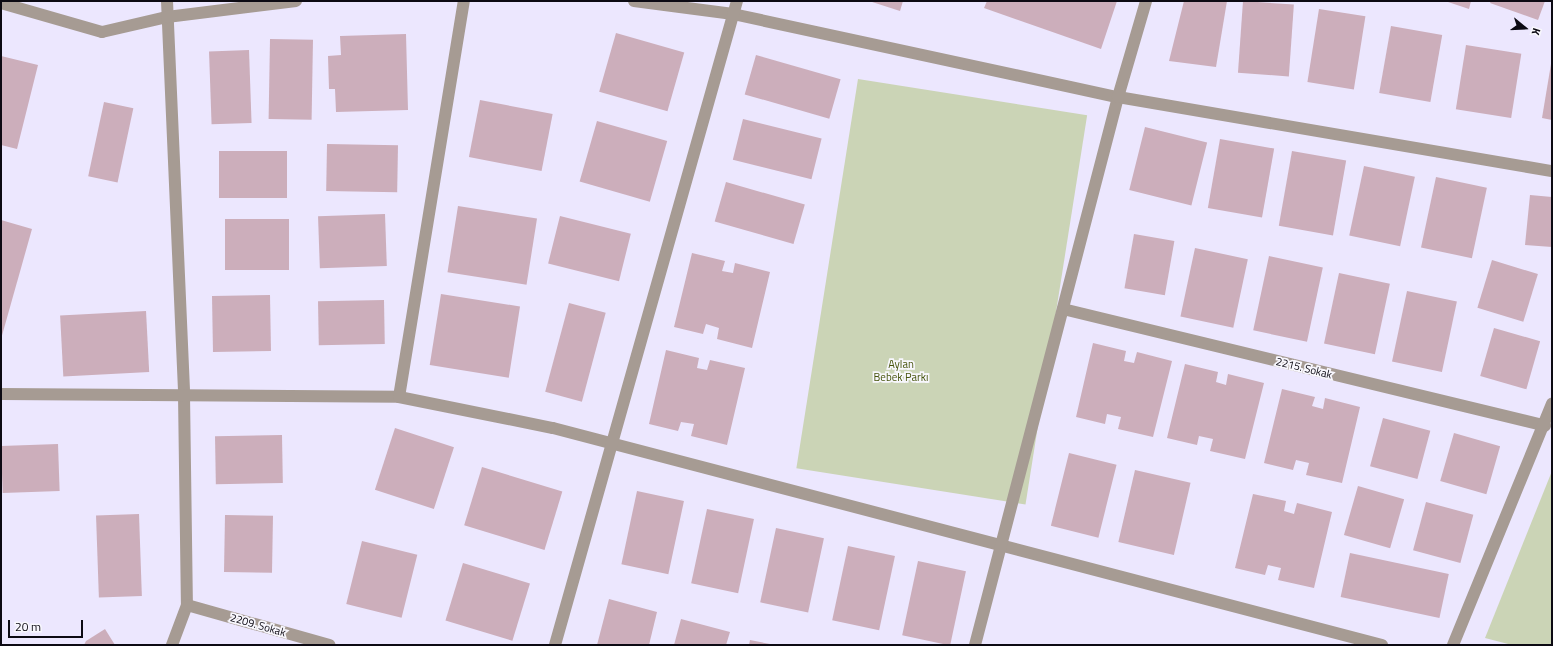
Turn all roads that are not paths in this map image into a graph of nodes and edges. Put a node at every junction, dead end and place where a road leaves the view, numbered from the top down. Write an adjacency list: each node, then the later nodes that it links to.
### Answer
1 (167, 1): 9 (street)
2 (296, 1): 9 (street)
3 (464, 1): 15 (street)
4 (634, 1): 8 (street)
5 (737, 1): 8 (street)
6 (1146, 1): 10 (street)
7 (1, 3): 9 (street)
8 (733, 14): 10 (street); 18 (street)
9 (167, 17): 14 (street)
10 (1118, 97): 11 (street); 12 (street)
11 (1552, 171)
12 (1063, 309): 17 (street, 2215. Sokak); 19 (street)
13 (1, 394): 14 (street)
14 (184, 395): 15 (street); 20 (street)
15 (399, 397): 18 (street)
16 (1552, 404): 17 (street)
17 (1545, 426): 26 (street)
18 (612, 443): 19 (street); 23 (street)
19 (1002, 545): 24 (street); 25 (street)
20 (186, 605): 21 (street); 22 (street, 2209. Sokak)
21 (172, 645)
22 (329, 645)
23 (554, 645)
24 (975, 645)
25 (1382, 645)
26 (1453, 645)

